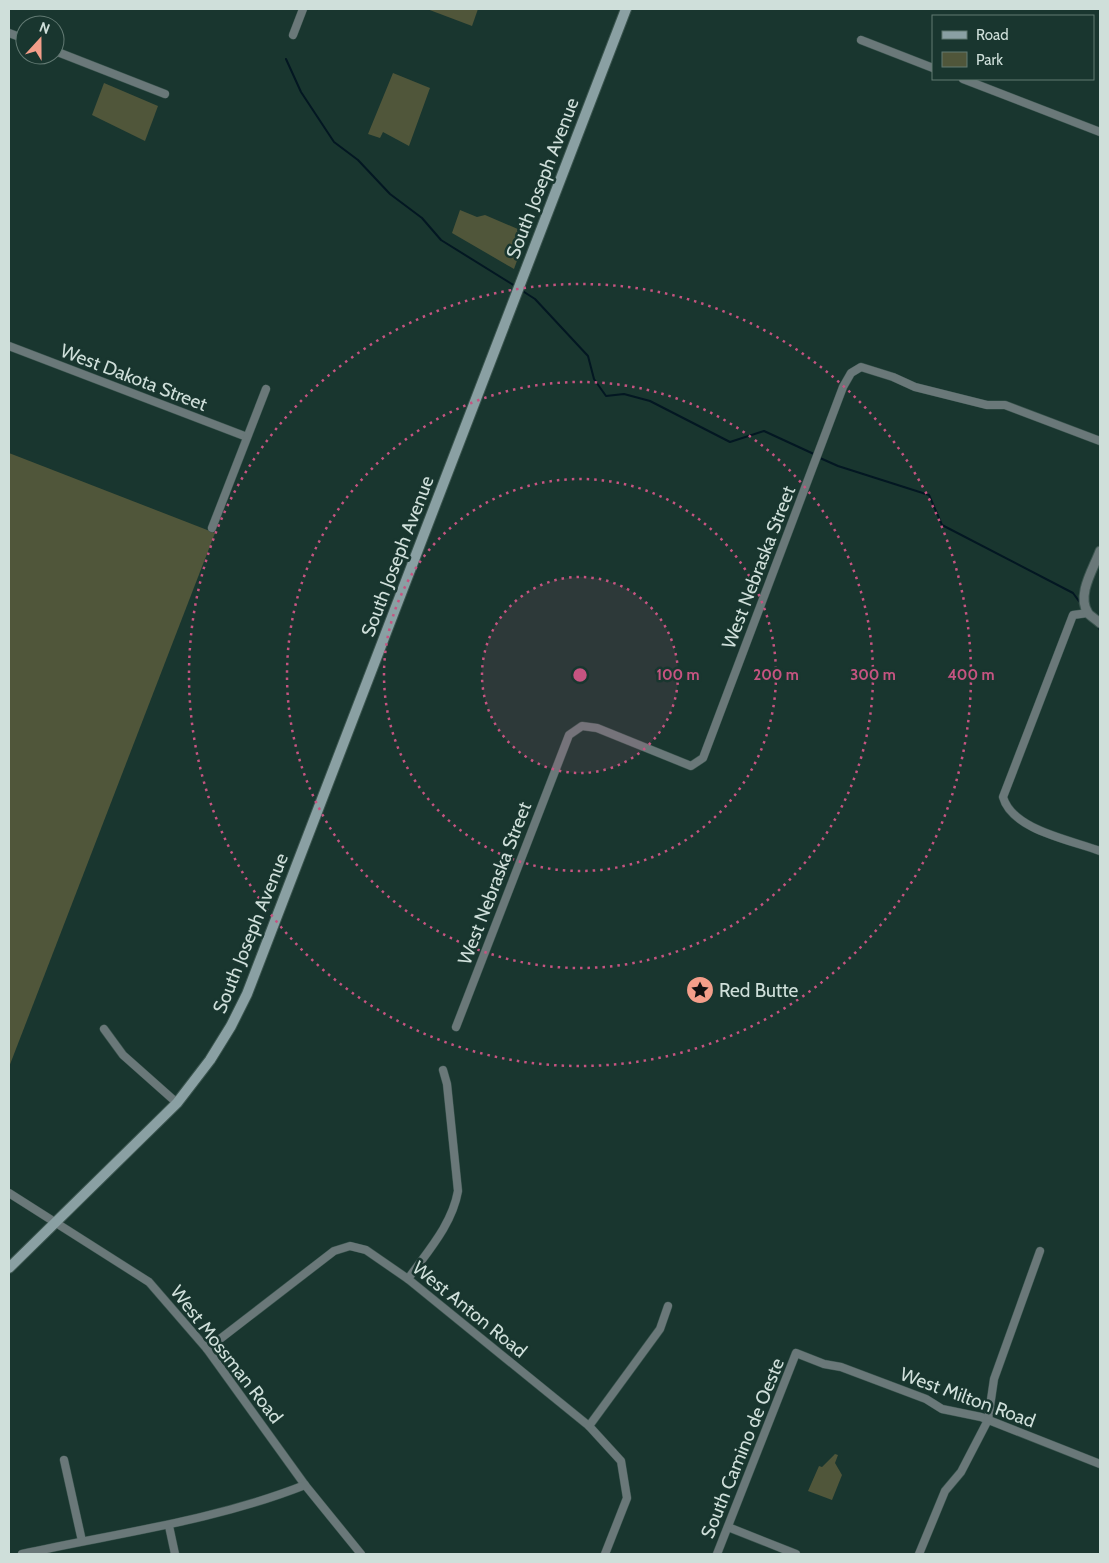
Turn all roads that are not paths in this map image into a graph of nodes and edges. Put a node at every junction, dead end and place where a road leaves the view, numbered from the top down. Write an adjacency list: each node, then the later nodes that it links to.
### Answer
1 (303, 9): 3 (street)
2 (626, 9): 22 (main road, South Joseph Avenue)
3 (293, 35)
4 (861, 40): 6 (street)
5 (65, 55): 8 (street)
6 (932, 68)
7 (966, 80): 9 (street)
8 (165, 94)
9 (1100, 132)
10 (9, 346): 12 (street, West Dakota Street)
11 (266, 389): 12 (street)
12 (247, 437): 14 (street)
13 (1100, 441): 19 (street, West Nebraska Street)
14 (212, 528)
15 (1100, 551): 16 (street)
16 (1088, 613): 17 (street); 18 (street)
17 (1100, 623)
18 (1100, 851)
19 (456, 1027)
20 (104, 1029): 22 (street)
21 (443, 1070): 27 (street)
22 (177, 1103): 24 (main road, South Joseph Avenue)
23 (9, 1193): 24 (street, West Mossman Road)
24 (56, 1222): 26 (main road, South Joseph Avenue); 29 (street, West Mossman Road)
25 (1040, 1251): 31 (street)
26 (9, 1268)
27 (408, 1279): 29 (street, West Anton Road); 32 (street, West Anton Road)
28 (668, 1306): 32 (street)
29 (207, 1349): 35 (street, West Mossman Road)
30 (796, 1353): 31 (street, West Milton Road); 37 (street, South Camino de Oeste)
31 (988, 1420): 34 (street, West Milton Road); 45 (street)
32 (589, 1426): 42 (street, West Anton Road)
33 (64, 1460): 38 (street)
34 (1100, 1464)
35 (305, 1485): 36 (street); 41 (street, West Mossman Road)
36 (170, 1526): 38 (street); 40 (street)
37 (728, 1527): 43 (street, South Camino de Oeste); 44 (street)
38 (82, 1541): 39 (street)
39 (22, 1554)
40 (175, 1554)
41 (361, 1554)
42 (605, 1554)
43 (717, 1554)
44 (796, 1554)
45 (920, 1554)

